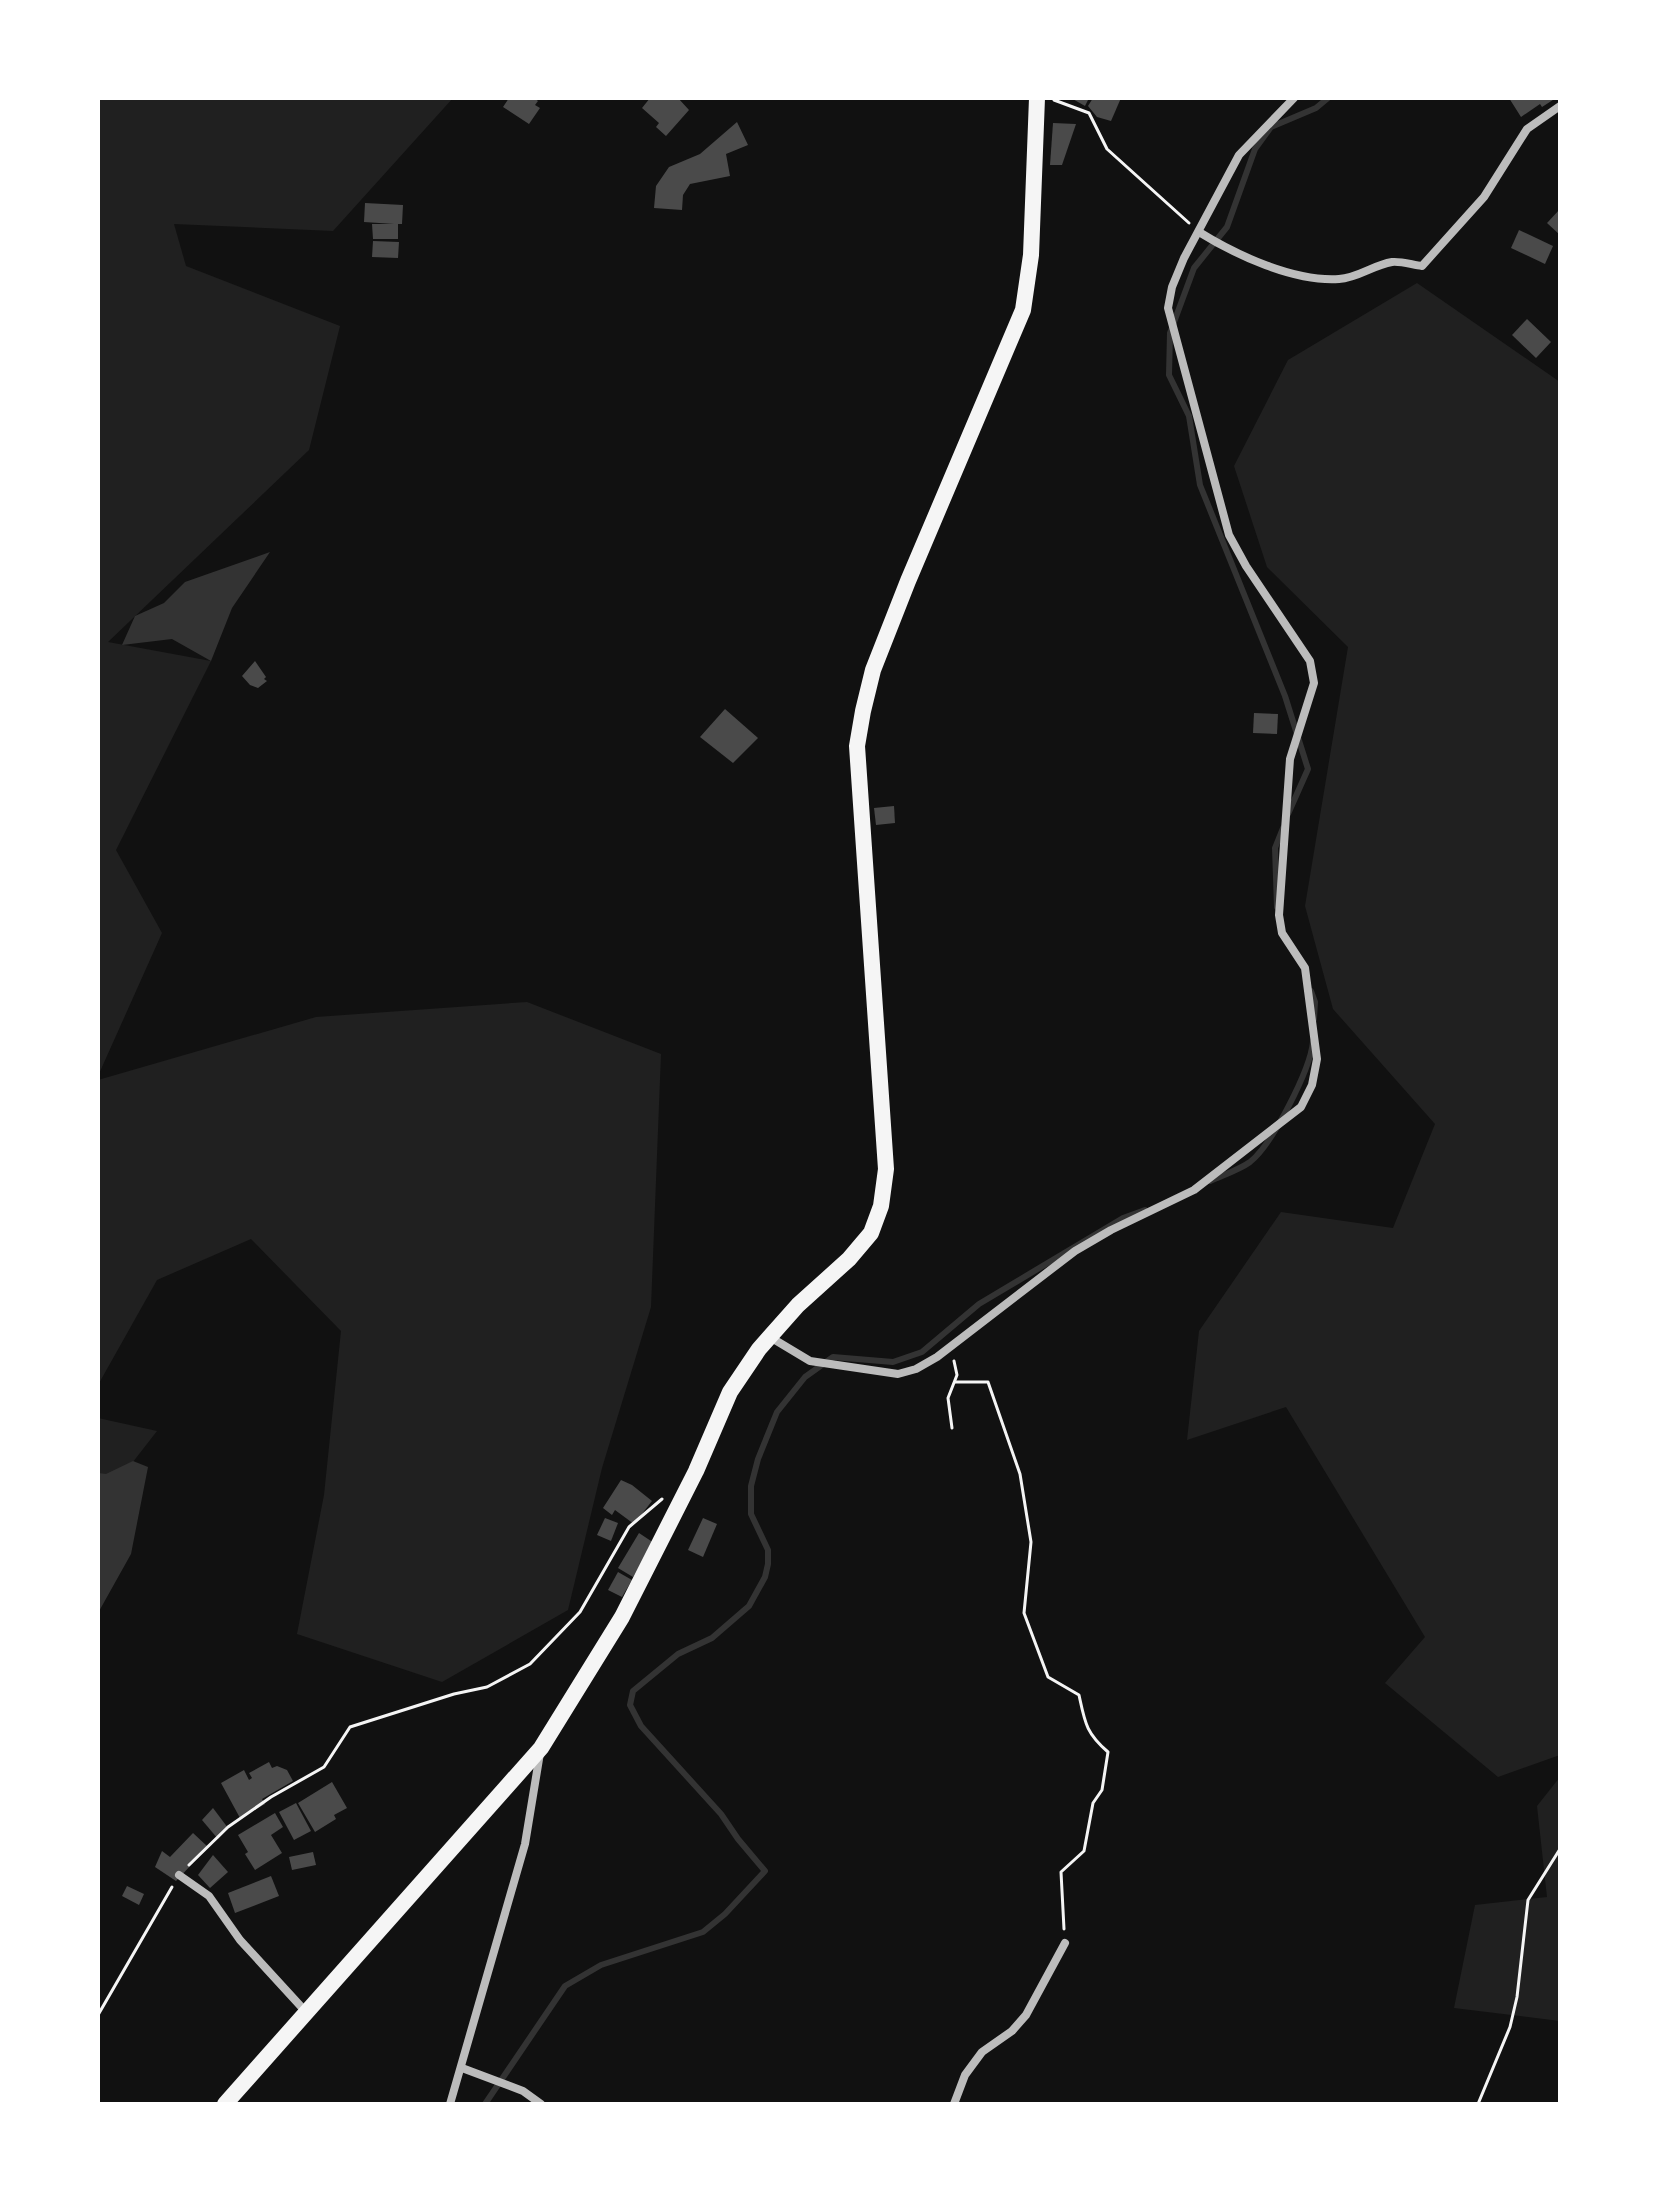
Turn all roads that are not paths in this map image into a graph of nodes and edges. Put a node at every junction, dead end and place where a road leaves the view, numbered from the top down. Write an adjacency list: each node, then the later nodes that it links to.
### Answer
1 (1037, 98): 5 (main road)
2 (1294, 98): 4 (street)
3 (1560, 106): 4 (street)
4 (1199, 232): 5 (street)
5 (770, 1337): 6 (main road)
6 (541, 1748): 9 (main road); 10 (street)
7 (179, 1875): 9 (street)
8 (1065, 1943): 14 (street)
9 (306, 2012): 11 (main road)
10 (462, 2068): 12 (street); 13 (street)
11 (225, 2104)
12 (450, 2104)
13 (541, 2104)
14 (954, 2104)

